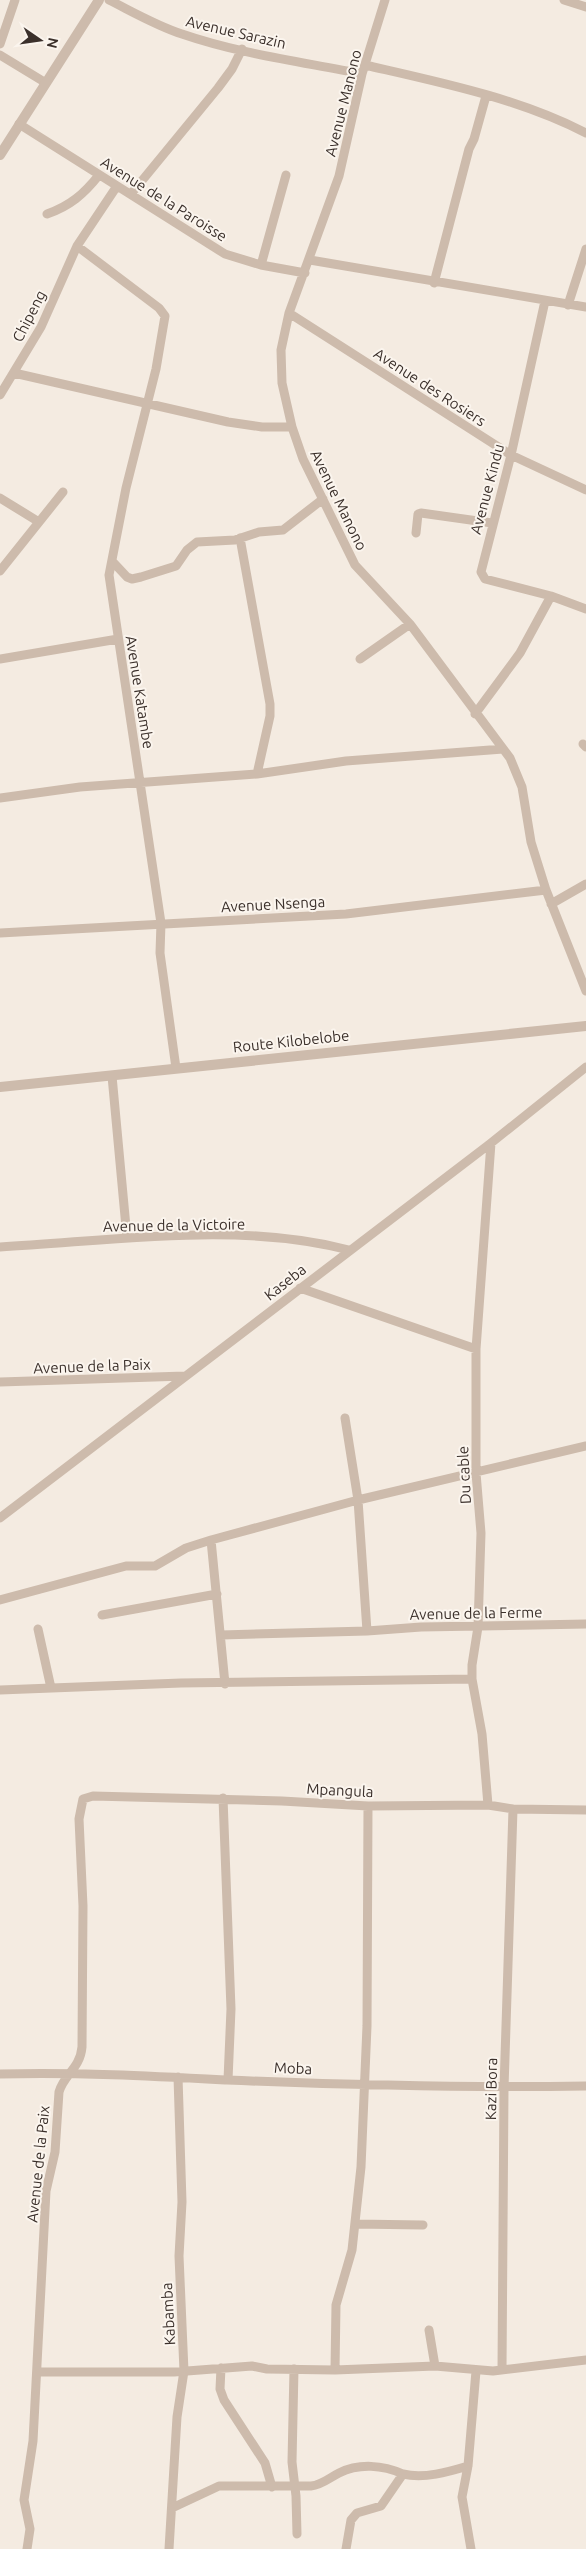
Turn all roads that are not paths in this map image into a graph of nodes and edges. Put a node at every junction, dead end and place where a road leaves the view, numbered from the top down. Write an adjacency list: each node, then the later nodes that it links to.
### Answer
1 (15, 0): 7 (street)
2 (99, 0): 11 (street)
3 (109, 0): 8 (street, Avenue Sarazin)
4 (385, 0): 10 (street, Avenue Manono)
5 (564, 0): 6 (street)
6 (586, 7)
7 (0, 44)
8 (242, 50): 10 (street, Avenue Sarazin); 19 (street)
9 (0, 56): 11 (street)
10 (363, 70): 12 (street, Avenue Sarazin); 23 (street, Avenue Manono)
11 (46, 83): 13 (street)
12 (486, 96): 14 (street, Avenue Sarazin); 26 (street)
13 (19, 124): 15 (street); 17 (street, Avenue de la Paroisse)
14 (586, 133)
15 (0, 155)
16 (286, 174): 24 (street)
17 (99, 175): 18 (street, Avenue de la Paroisse); 20 (street)
18 (116, 186): 19 (street, Avenue de la Paroisse); 21 (street, Chipeng)
19 (131, 194): 24 (street, Avenue de la Paroisse)
20 (47, 214)
21 (77, 246): 31 (street, Chipeng); 33 (street, Avenue Katambe)
22 (586, 249): 28 (street)
23 (310, 260): 25 (street, Avenue Manono); 26 (street)
24 (262, 265): 25 (street, Avenue de la Paroisse)
25 (305, 273): 30 (street, Avenue Manono)
26 (434, 283): 27 (street)
27 (545, 301): 28 (street); 35 (street, Avenue Kindu)
28 (568, 305): 29 (street)
29 (586, 307)
30 (289, 313): 34 (street, Avenue Manono); 35 (street, Avenue des Rosiers)
31 (14, 373): 32 (street, Chipeng); 33 (street)
32 (0, 395)
33 (149, 403): 34 (street); 44 (street, Avenue Katambe)
34 (292, 428): 39 (street, Avenue Manono)
35 (511, 455): 36 (street, Avenue des Rosiers); 41 (street, Avenue Kindu)
36 (586, 490)
37 (63, 492): 40 (street)
38 (0, 498): 40 (street)
39 (323, 499): 43 (street); 48 (street, Avenue Manono)
40 (39, 522): 45 (street)
41 (492, 523): 42 (street); 46 (street, Avenue Kindu)
42 (416, 533)
43 (240, 538): 44 (street); 54 (street)
44 (112, 561): 49 (street, Avenue Katambe)
45 (0, 571)
46 (551, 596): 47 (street, Avenue Kindu); 52 (street)
47 (586, 609)
48 (410, 624): 51 (street); 52 (street, Avenue Manono)
49 (118, 639): 50 (street); 55 (street, Avenue Katambe)
50 (0, 659)
51 (360, 659)
52 (476, 714): 53 (street, Avenue Manono)
53 (503, 749): 54 (street); 58 (street, Avenue Manono)
54 (257, 774): 55 (street)
55 (139, 784): 56 (street); 60 (street, Avenue Katambe)
56 (0, 798)
57 (586, 884): 59 (street)
58 (546, 890): 59 (street, Avenue Manono); 60 (street, Avenue Nsenga)
59 (551, 904): 62 (street, Avenue Manono)
60 (160, 923): 61 (street, Avenue Nsenga); 65 (street, Avenue Katambe)
61 (0, 933)
62 (586, 991)
63 (586, 1026): 65 (street, Route Kilobelobe)
64 (586, 1067): 68 (street, Kaseba)
65 (176, 1068): 66 (street, Route Kilobelobe)
66 (112, 1076): 67 (street, Route Kilobelobe); 69 (street)
67 (0, 1087)
68 (491, 1143): 72 (street, Kaseba); 74 (street, Du cable)
69 (127, 1238): 71 (street, Avenue de la Victoire); 72 (street, Avenue de la Victoire)
70 (0, 1241): 71 (street)
71 (0, 1247)
72 (349, 1250): 73 (street, Kaseba)
73 (300, 1288): 74 (street); 76 (street, Kaseba)
74 (476, 1349): 80 (street, Du cable)
75 (0, 1372): 77 (street)
76 (186, 1376): 77 (street, Avenue de la Paix); 82 (street, Kaseba)
77 (0, 1382)
78 (345, 1418): 81 (street)
79 (586, 1446): 80 (street)
80 (476, 1473): 81 (street); 88 (street, Du cable)
81 (358, 1500): 83 (street); 90 (street)
82 (2, 1515)
83 (211, 1540): 84 (street); 85 (street)
84 (217, 1594): 86 (street); 91 (street)
85 (0, 1600)
86 (102, 1615)
87 (586, 1624): 88 (street, Avenue de la Ferme)
88 (478, 1627): 90 (street, Avenue de la Ferme); 92 (street, Du cable)
89 (38, 1629): 94 (street)
90 (366, 1631): 91 (street, Avenue de la Ferme)
91 (221, 1635): 93 (street)
92 (472, 1679): 93 (street); 98 (street, Du cable)
93 (225, 1684): 94 (street)
94 (51, 1688): 95 (street)
95 (0, 1690)
96 (93, 1796): 97 (street, Mpangula); 102 (street, Avenue de la Paix)
97 (223, 1798): 99 (street, Mpangula); 105 (street)
98 (488, 1805): 99 (street, Mpangula); 100 (street, Mpangula)
99 (368, 1806): 106 (street)
100 (513, 1809): 101 (street, Mpangula); 108 (street, Kazi Bora)
101 (586, 1810)
102 (73, 2072): 103 (street, Moba); 104 (street, Moba); 120 (street, Avenue de la Paix)
103 (0, 2074)
104 (178, 2077): 105 (street, Moba); 119 (street, Kabamba)
105 (228, 2080): 106 (street, Moba)
106 (366, 2084): 108 (street, Moba); 109 (street)
107 (586, 2086): 108 (street, Moba)
108 (504, 2088): 118 (street, Kazi Bora)
109 (355, 2224): 110 (street); 116 (street)
110 (423, 2225)
111 (429, 2330): 113 (street)
112 (586, 2360): 118 (street)
113 (435, 2366): 116 (street); 117 (street)
114 (221, 2368): 115 (street); 119 (street); 124 (street)
115 (294, 2369): 116 (street); 123 (street)
116 (334, 2370)
117 (476, 2370): 118 (street); 121 (street)
118 (502, 2370)
119 (184, 2371): 120 (street); 125 (street, Kabamba)
120 (37, 2372): 127 (street, Avenue de la Paix)
121 (468, 2466): 122 (street); 130 (street)
122 (403, 2474): 123 (street); 129 (street)
123 (294, 2486): 124 (street); 126 (street)
124 (272, 2487): 125 (street)
125 (172, 2508): 128 (street, Kabamba)
126 (297, 2534)
127 (27, 2549)
128 (169, 2549)
129 (346, 2549)
130 (471, 2549)

